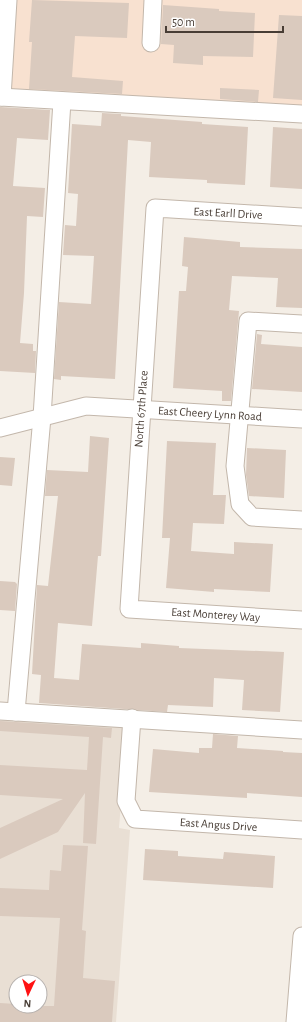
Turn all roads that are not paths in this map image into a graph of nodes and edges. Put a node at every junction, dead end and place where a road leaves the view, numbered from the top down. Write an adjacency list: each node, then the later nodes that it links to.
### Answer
1 (8, 0): 4 (street)
2 (153, 0): 3 (street)
3 (151, 43)
4 (1, 97): 5 (street)
5 (62, 101): 6 (street); 12 (street)
6 (302, 114)
7 (155, 208): 8 (street, East Earll Drive); 10 (street, North 67th Place)
8 (302, 217)
9 (302, 324): 11 (street)
10 (141, 409): 11 (street, East Cheery Lynn Road); 12 (street, East Cheery Lynn Road); 16 (street, North 67th Place)
11 (240, 416): 13 (street, East Cheery Lynn Road); 15 (street)
12 (42, 417): 14 (street, East Cheery Lynn Road); 18 (street)
13 (302, 419)
14 (0, 428)
15 (302, 520)
16 (129, 609): 17 (street, East Monterey Way)
17 (302, 620)
18 (8, 711): 19 (street)
19 (132, 718): 20 (street); 21 (street, East Angus Drive)
20 (302, 730)
21 (302, 830)
22 (302, 936): 23 (street)
23 (295, 1022)

